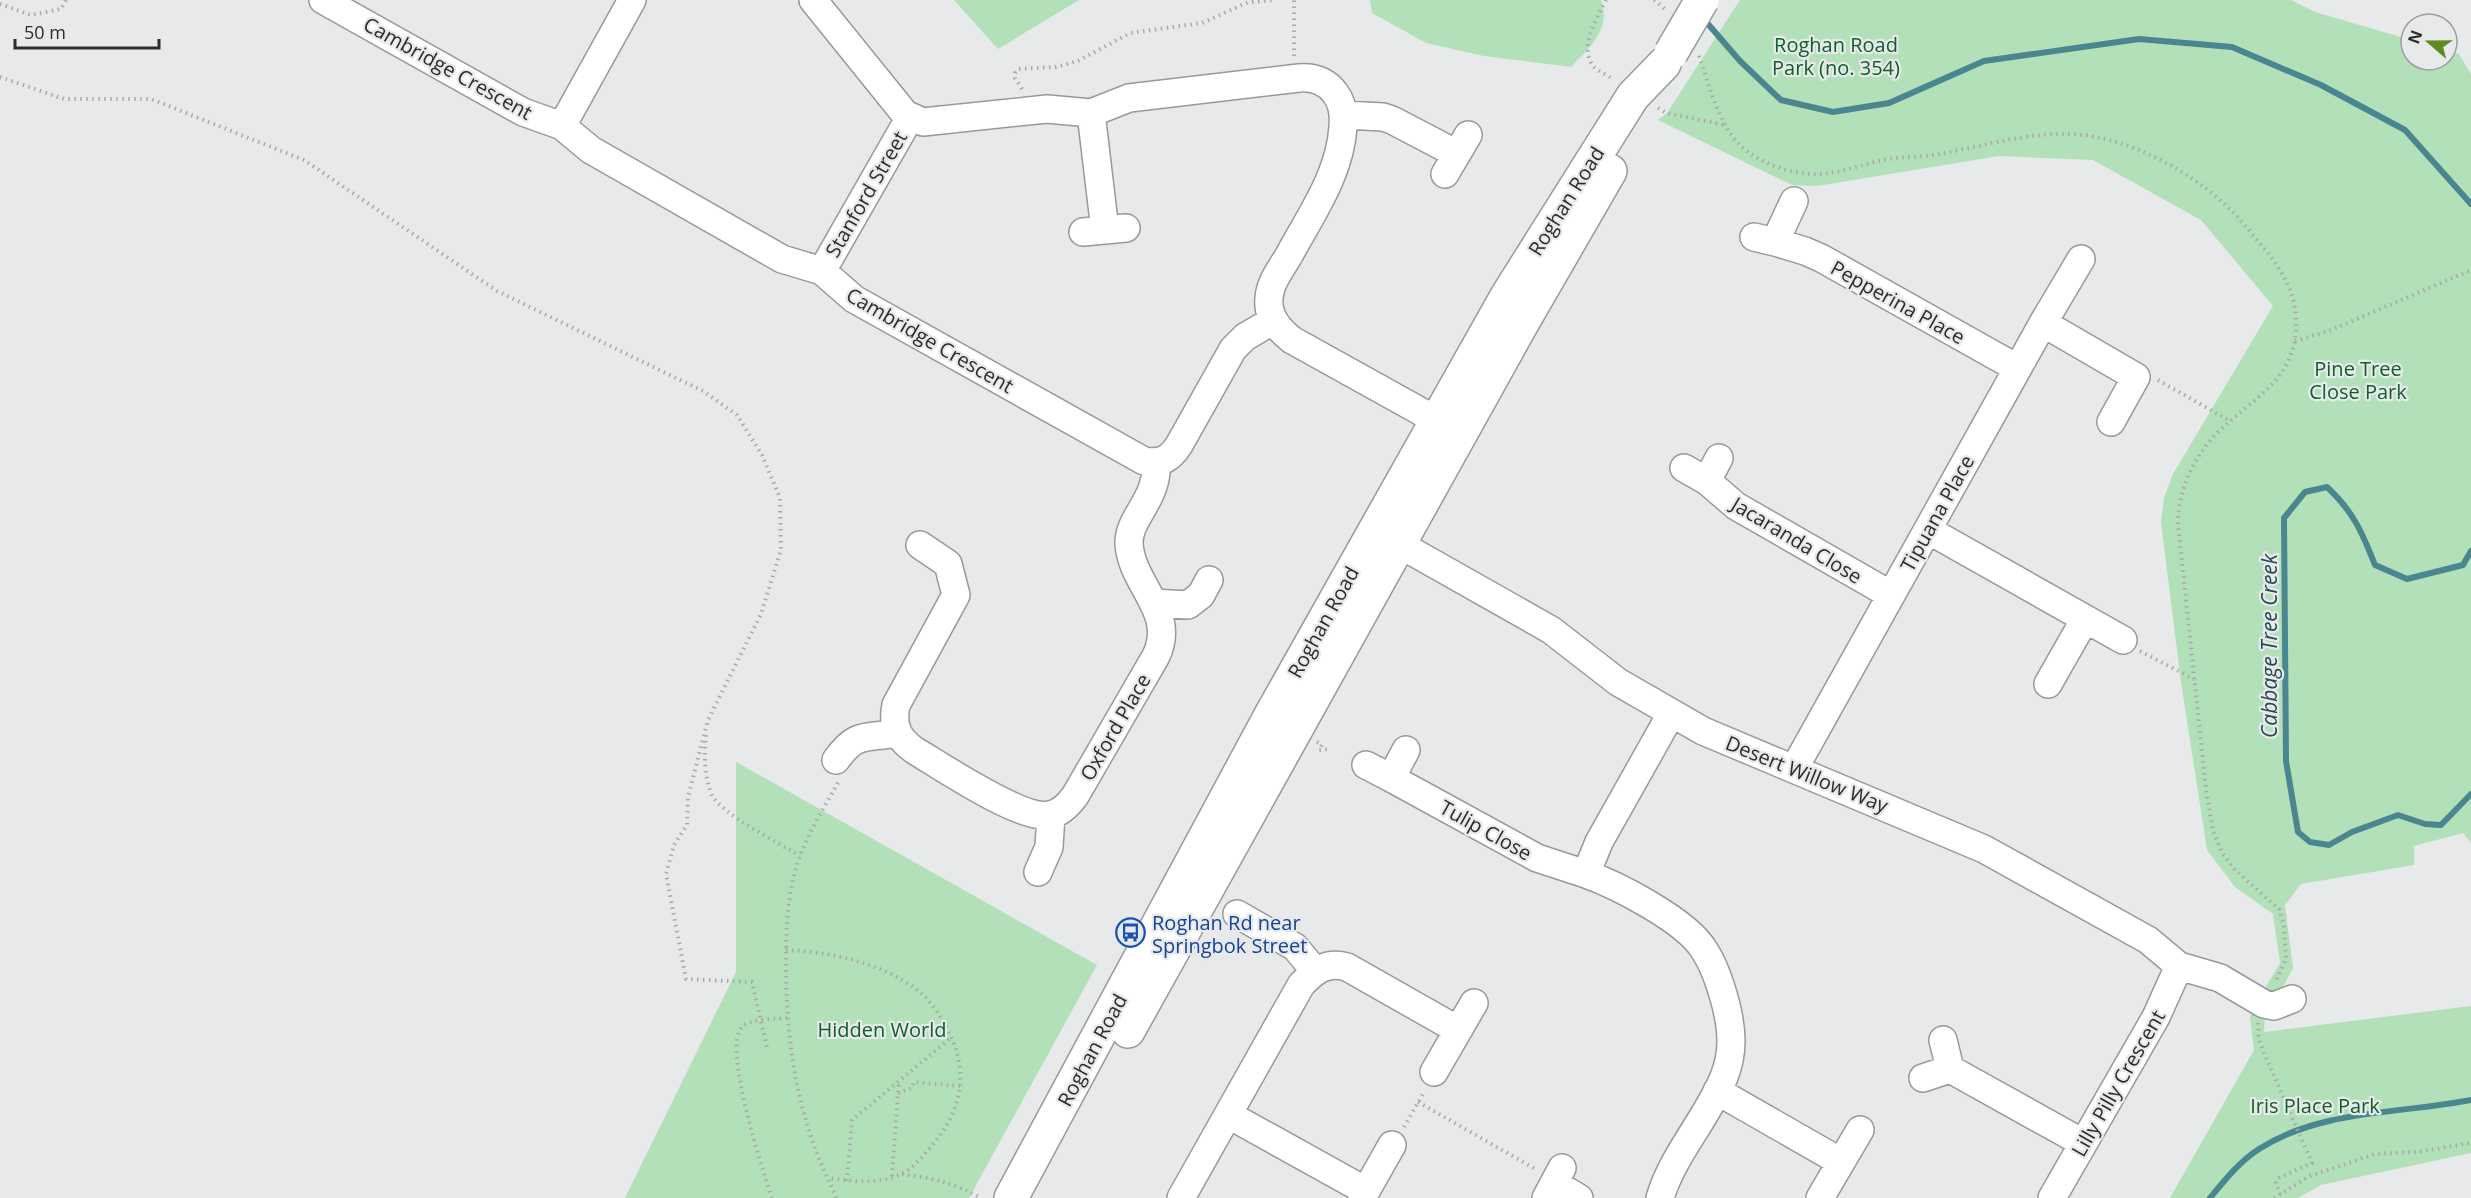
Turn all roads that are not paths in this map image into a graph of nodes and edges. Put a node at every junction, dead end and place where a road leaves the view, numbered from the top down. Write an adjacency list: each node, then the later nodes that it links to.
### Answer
1 (323, 0): 8 (street, Cambridge Crescent)
2 (632, 0): 8 (street)
3 (813, 0): 7 (street)
4 (1702, 0): 18 (main road, Roghan Road, bridge)
5 (1091, 113): 6 (street); 7 (street); 11 (street)
6 (1344, 115): 9 (street); 14 (street)
7 (910, 117): 13 (street, Stanford Street)
8 (562, 126): 13 (street, Cambridge Crescent)
9 (1456, 154)
10 (1794, 201): 16 (street, Pepperina Place)
11 (1105, 230)
12 (2080, 259): 15 (street, Tipuana Place)
13 (822, 271): 19 (street, Cambridge Crescent)
14 (1274, 320): 18 (street); 19 (street)
15 (2043, 323): 16 (street, Tipuana Place); 17 (street)
16 (2017, 368): 21 (street, Tipuana Place)
17 (2111, 422)
18 (1450, 427): 22 (main road, Roghan Road)
19 (1156, 462): 26 (street, Oxford Place)
20 (1703, 469): 25 (street, Jacaranda Close)
21 (1928, 530): 25 (street, Tipuana Place); 27 (street)
22 (1387, 537): 30 (street, Desert Willow Way); 58 (main road, Roghan Road); 59 (main road, Roghan Road)
23 (920, 545): 31 (street)
24 (1209, 579): 26 (street)
25 (1891, 595): 35 (street, Tipuana Place)
26 (1153, 603): 37 (street, Oxford Place)
27 (2085, 619): 28 (street); 29 (street)
28 (2123, 640)
29 (2048, 684)
30 (1671, 714): 35 (street, Desert Willow Way); 39 (street)
31 (897, 733): 34 (street); 37 (street)
32 (1406, 750): 36 (street)
33 (1366, 765): 36 (street, Tulip Close)
34 (839, 768)
35 (1794, 769): 41 (street, Desert Willow Way)
36 (1391, 778): 39 (street, Tulip Close)
37 (1051, 815): 38 (street)
38 (1038, 872)
39 (1586, 874): 50 (street)
40 (1237, 914): 42 (street)
41 (2179, 966): 43 (street, Desert Willow Way); 53 (street, Lilly Pilly Crescent)
42 (1315, 971): 45 (street); 51 (street)
43 (2292, 999)
44 (1474, 1003): 45 (street)
45 (1458, 1030): 48 (street)
46 (1944, 1040): 47 (street)
47 (1950, 1069): 49 (street); 53 (street)
48 (1434, 1072)
49 (1923, 1078)
50 (1717, 1091): 55 (street); 62 (street)
51 (1228, 1115): 57 (street); 60 (street)
52 (1860, 1130): 55 (street)
53 (2083, 1143): 64 (street, Lilly Pilly Crescent)
54 (1392, 1145): 57 (street)
55 (1841, 1162): 63 (street)
56 (1554, 1183): 61 (street)
57 (1364, 1195)
58 (1011, 1198)
59 (1035, 1198)
60 (1181, 1198)
61 (1579, 1198)
62 (1660, 1198)
63 (1820, 1198)
64 (2052, 1198)

